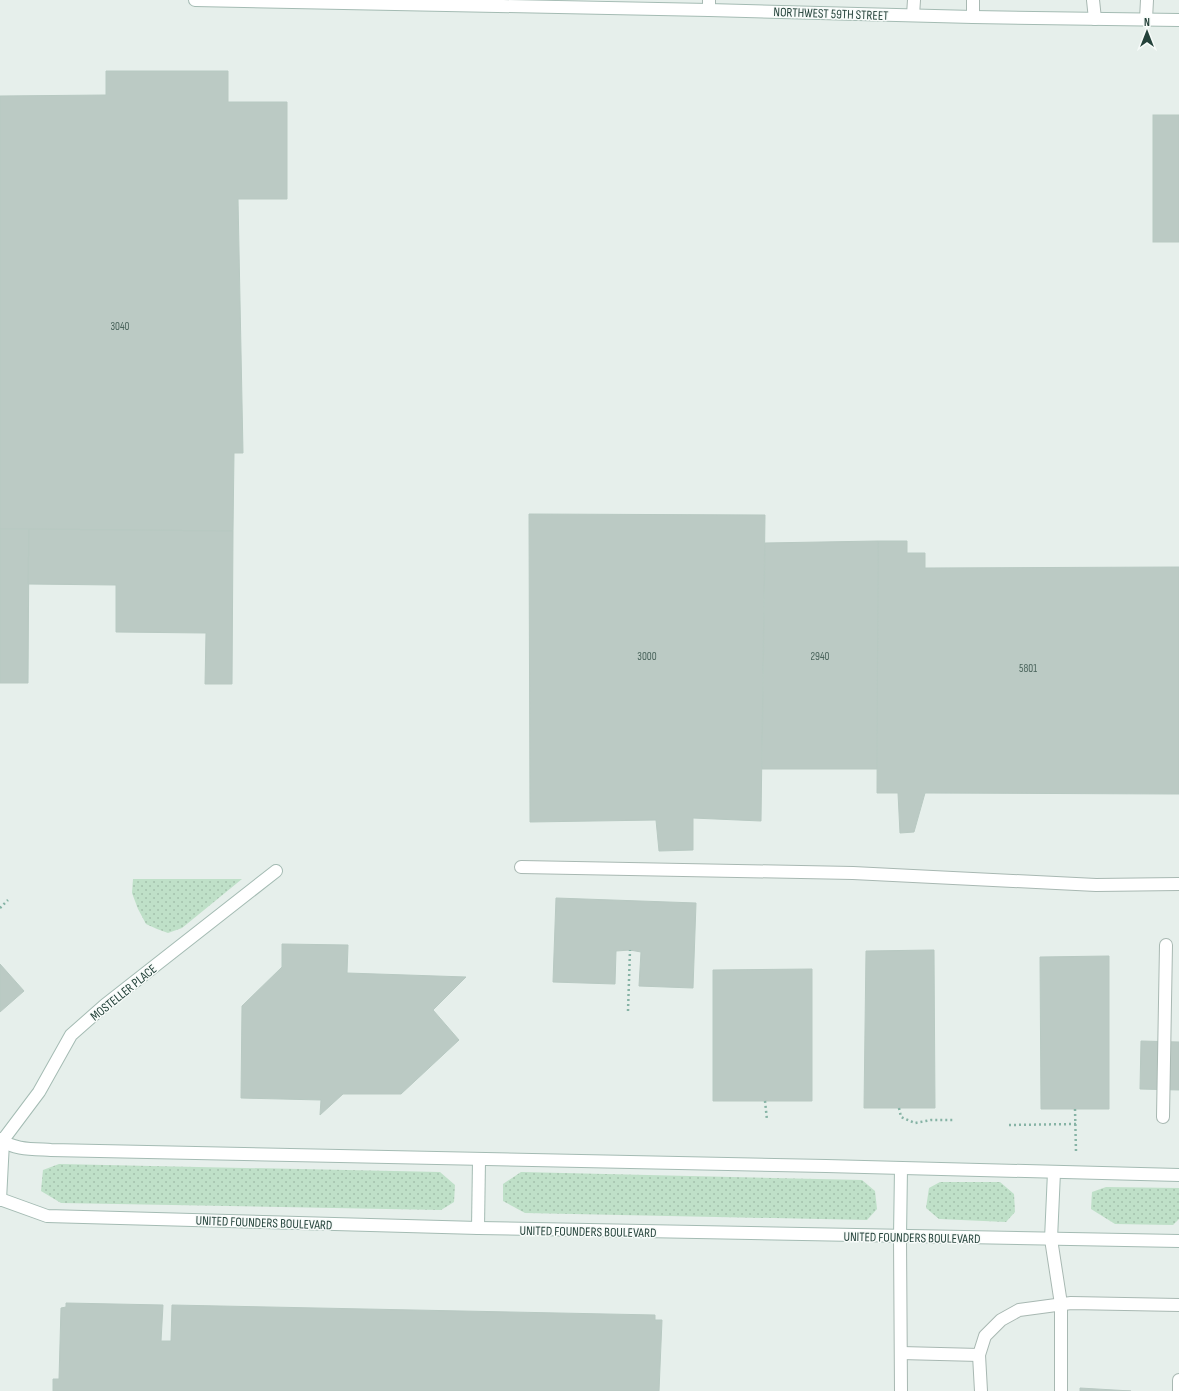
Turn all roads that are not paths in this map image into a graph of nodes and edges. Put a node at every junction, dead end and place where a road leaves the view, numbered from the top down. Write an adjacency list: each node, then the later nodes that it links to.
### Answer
1 (195, 0): 6 (street, NORTHWEST 59TH STREET)
2 (914, 0): 7 (street)
3 (973, 0): 8 (street)
4 (1093, 0): 9 (street)
5 (1147, 0): 10 (street)
6 (709, 5): 7 (street, NORTHWEST 59TH STREET)
7 (913, 15): 8 (street, NORTHWEST 59TH STREET)
8 (973, 17): 9 (street, NORTHWEST 59TH STREET)
9 (1095, 18): 10 (street, NORTHWEST 59TH STREET)
10 (1146, 19): 11 (street, NORTHWEST 59TH STREET)
11 (1179, 20)
12 (521, 867): 14 (street)
13 (276, 871): 17 (street, MOSTELLER PLACE)
14 (1179, 884)
15 (1166, 945): 16 (street)
16 (1163, 1116)
17 (1, 1142): 18 (street); 22 (street)
18 (479, 1160): 19 (street); 23 (street)
19 (901, 1168): 20 (street); 24 (street)
20 (1054, 1172): 21 (street); 25 (street)
21 (1179, 1175)
22 (0, 1199): 23 (street, UNITED FOUNDERS BOULEVARD)
23 (478, 1228): 24 (street, UNITED FOUNDERS BOULEVARD)
24 (900, 1237): 25 (street, UNITED FOUNDERS BOULEVARD); 29 (street)
25 (1051, 1239): 26 (street, UNITED FOUNDERS BOULEVARD); 27 (street)
26 (1179, 1242)
27 (1061, 1304): 28 (street); 30 (street); 34 (street)
28 (1179, 1305)
29 (901, 1353): 30 (street); 32 (street)
30 (979, 1355): 33 (street)
31 (1179, 1380): 35 (street)
32 (901, 1391)
33 (981, 1391)
34 (1062, 1391)
35 (1179, 1391)

